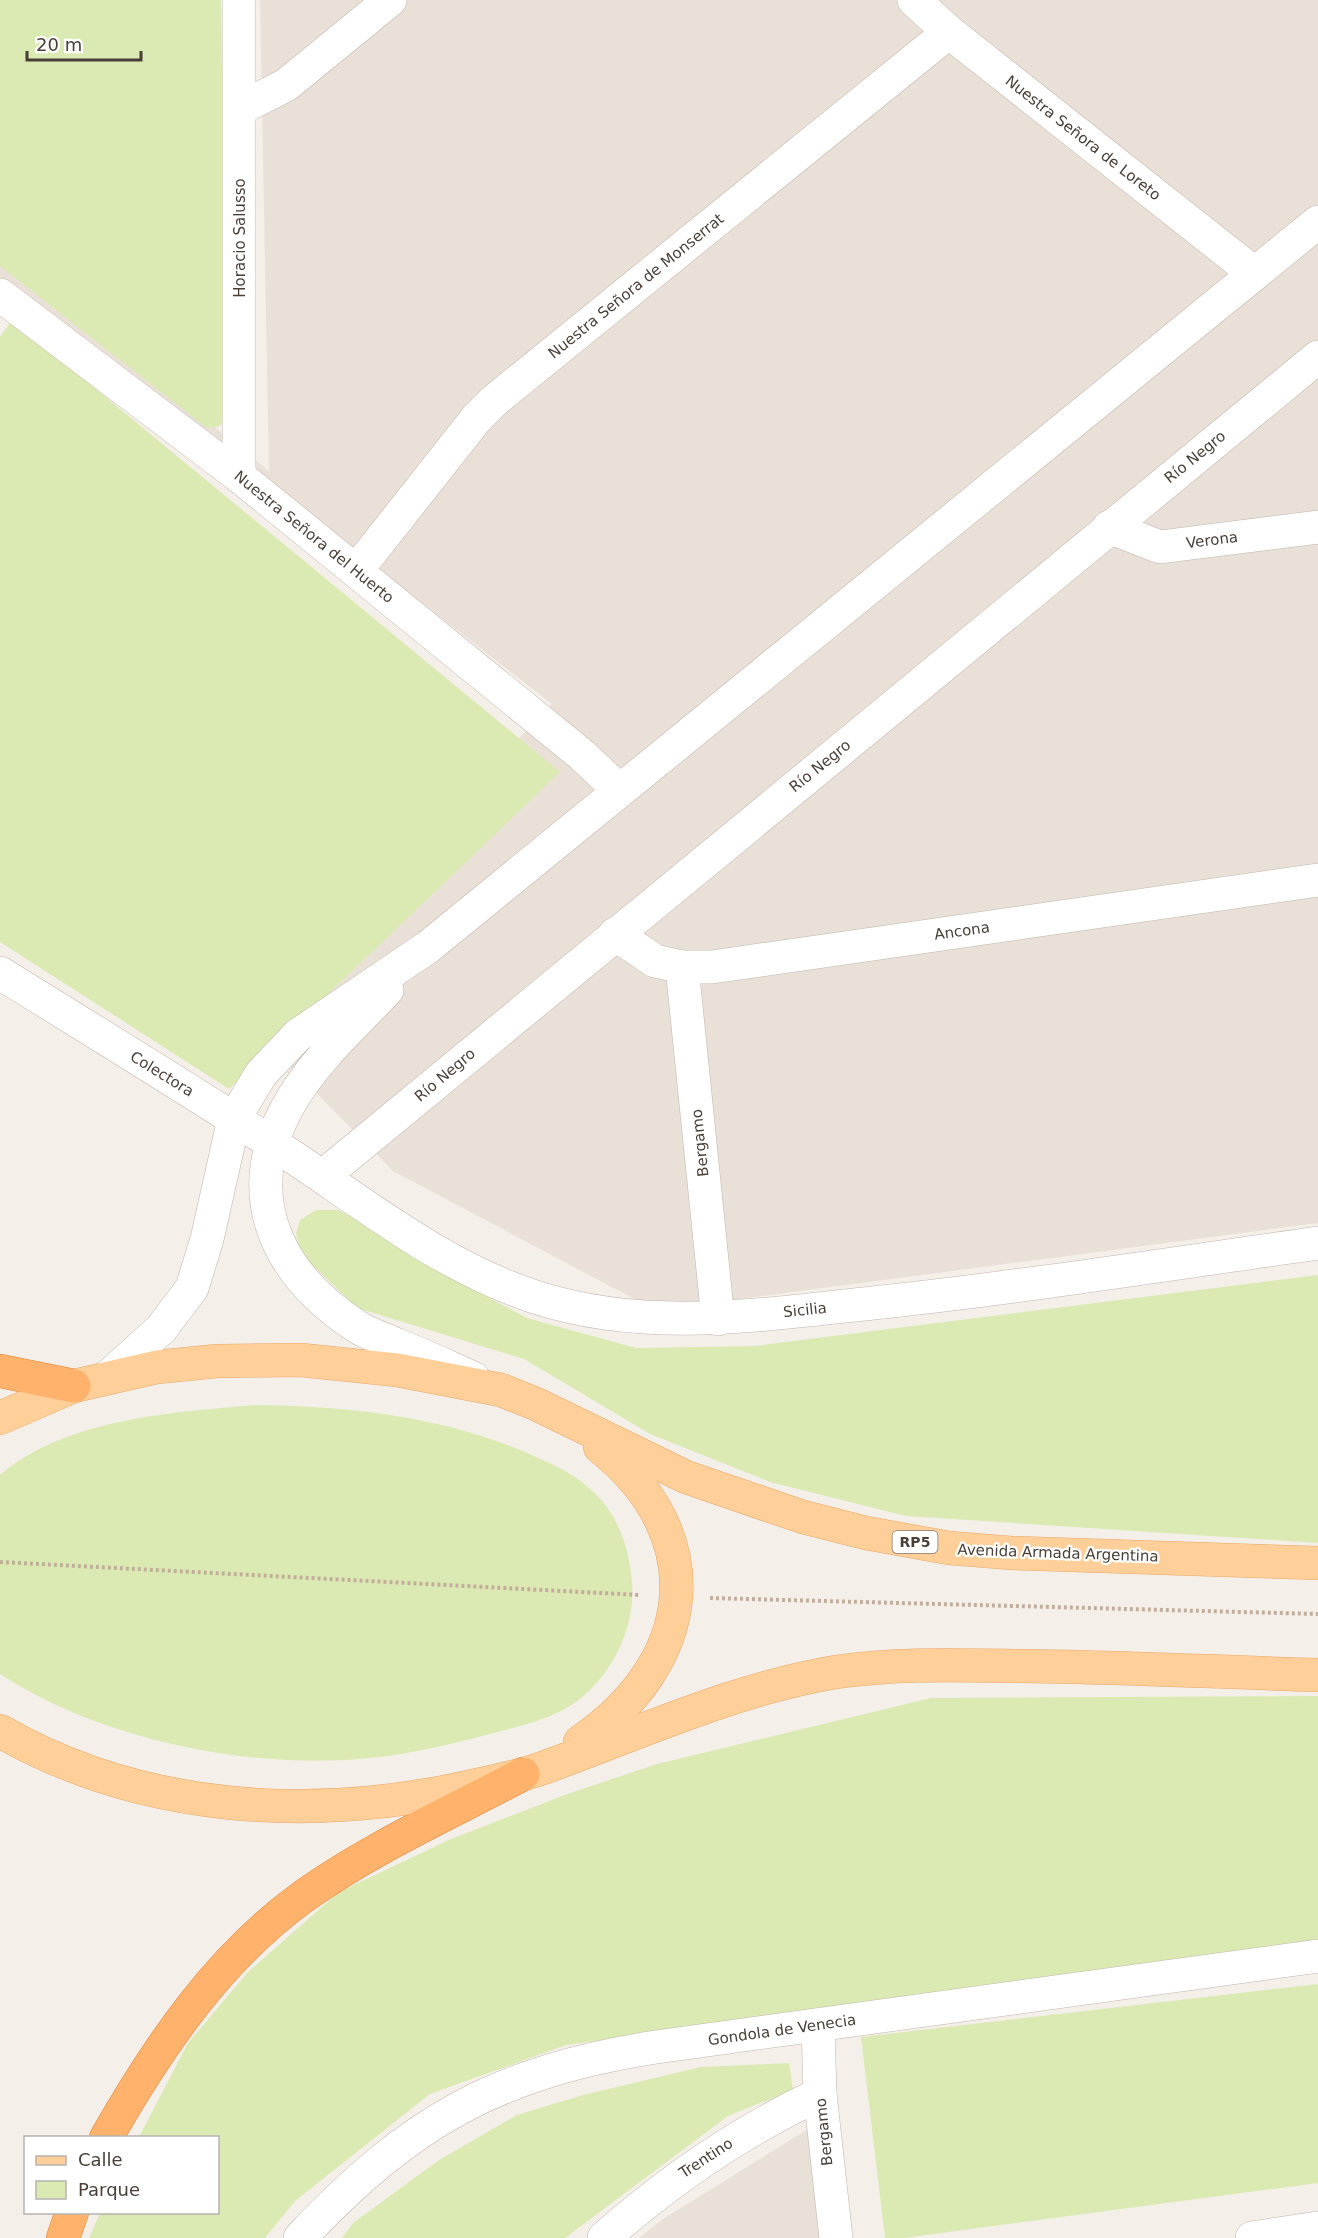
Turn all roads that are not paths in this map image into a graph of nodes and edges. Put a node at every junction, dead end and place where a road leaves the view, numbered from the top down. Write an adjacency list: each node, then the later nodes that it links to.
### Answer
1 (239, 0): 5 (street, Horacio Salusso)
2 (390, 0): 5 (street)
3 (914, 0): 4 (street, Nuestra Señora de Loreto)
4 (949, 32): 7 (street, Nuestra Señora de Loreto); 13 (street, Nuestra Señora de Monserrat)
5 (241, 108): 10 (street, Horacio Salusso)
6 (1318, 222): 7 (street)
7 (1254, 273): 14 (street)
8 (0, 295): 10 (street, Nuestra Señora del Huerto)
9 (1318, 357): 11 (street, Río Negro)
10 (239, 476): 13 (street, Nuestra Señora del Huerto)
11 (1110, 527): 12 (street, Verona); 16 (street, Río Negro)
12 (1318, 527)
13 (356, 571): 14 (street, Nuestra Señora del Huerto)
14 (619, 790): 17 (street)
15 (1318, 880): 18 (street, Ancona)
16 (615, 934): 18 (street, Ancona); 22 (street, Río Negro)
17 (428, 947): 20 (street); 21 (street)
18 (682, 967): 24 (street, Bergamo)
19 (0, 973): 20 (street, Colectora)
20 (234, 1119): 21 (street, Colectora); 26 (street)
21 (272, 1143): 22 (street, Colectora); 28 (street)
22 (323, 1176): 24 (street, Sicilia)
23 (1318, 1243): 24 (street, Sicilia)
24 (718, 1319)
25 (0, 1371): 27 (highway)
26 (108, 1377): 27 (main road, Avenida Armada Argentina); 28 (main road, Avenida Armada Argentina)
27 (74, 1386): 29 (main road, Avenida Armada Argentina)
28 (501, 1390): 30 (main road, Avenida Armada Argentina)
29 (44, 1398): 31 (main road, Avenida Armada Argentina); 32 (main road, Avenida Armada Argentina)
30 (536, 1404): 33 (main road, Avenida Armada Argentina / RP5); 38 (main road, Avenida Armada Argentina)
31 (0, 1418)
32 (0, 1429)
33 (1318, 1563)
34 (1318, 1676): 38 (main road, Avenida Armada Argentina)
35 (0, 1718): 37 (main road, Avenida Armada Argentina)
36 (0, 1731): 37 (main road, Avenida Armada Argentina)
37 (64, 1761): 38 (main road, Avenida Armada Argentina)
38 (532, 1772): 42 (highway)
39 (1318, 1956): 40 (street, Gondola de Venecia)
40 (818, 2025): 41 (street, Bergamo); 46 (street, Gondola de Venecia)
41 (820, 2094): 47 (street, Trentino); 48 (street, Bergamo)
42 (107, 2136)
43 (71, 2214): 45 (highway)
44 (1318, 2228): 49 (street)
45 (63, 2238)
46 (300, 2238)
47 (604, 2238)
48 (836, 2238)
49 (1252, 2238)

